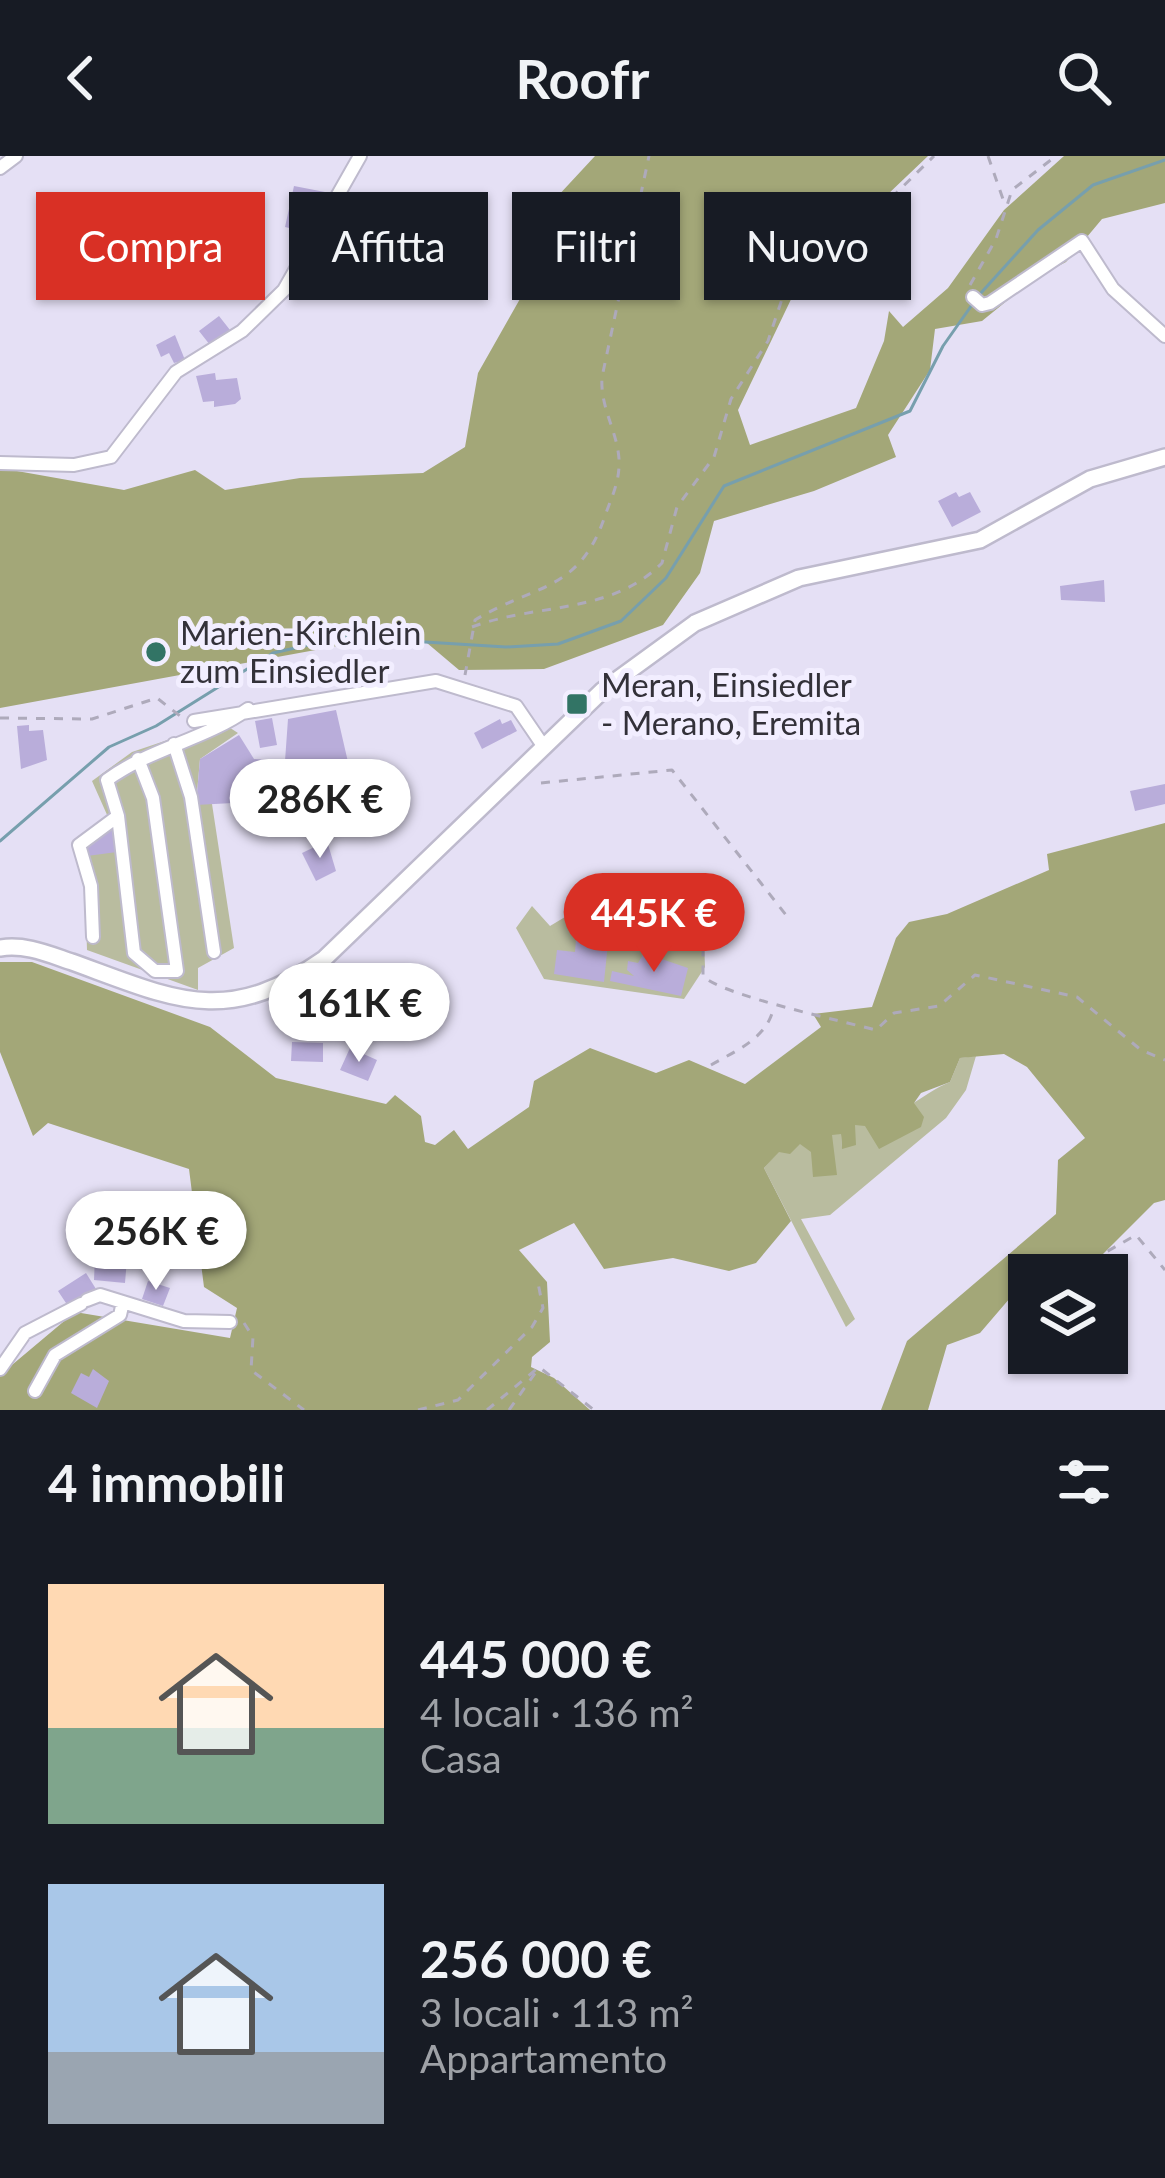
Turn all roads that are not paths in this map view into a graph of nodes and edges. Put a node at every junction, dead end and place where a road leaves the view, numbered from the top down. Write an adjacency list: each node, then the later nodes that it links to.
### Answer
1 (16, 156): 3 (street)
2 (360, 156): 7 (street)
3 (0, 168)
4 (976, 300): 5 (street)
5 (1165, 336)
6 (1165, 457): 11 (main road)
7 (0, 463)
8 (248, 709): 9 (street); 10 (street); 11 (street)
9 (188, 720)
10 (174, 744): 12 (street); 16 (street)
11 (544, 747): 15 (main road)
12 (138, 759): 13 (street); 13 (street)
13 (118, 817): 14 (street)
14 (93, 937)
15 (0, 948)
16 (214, 952)
17 (123, 1302): 18 (street); 19 (street); 20 (street)
18 (230, 1322)
19 (0, 1369)
20 (34, 1391)

